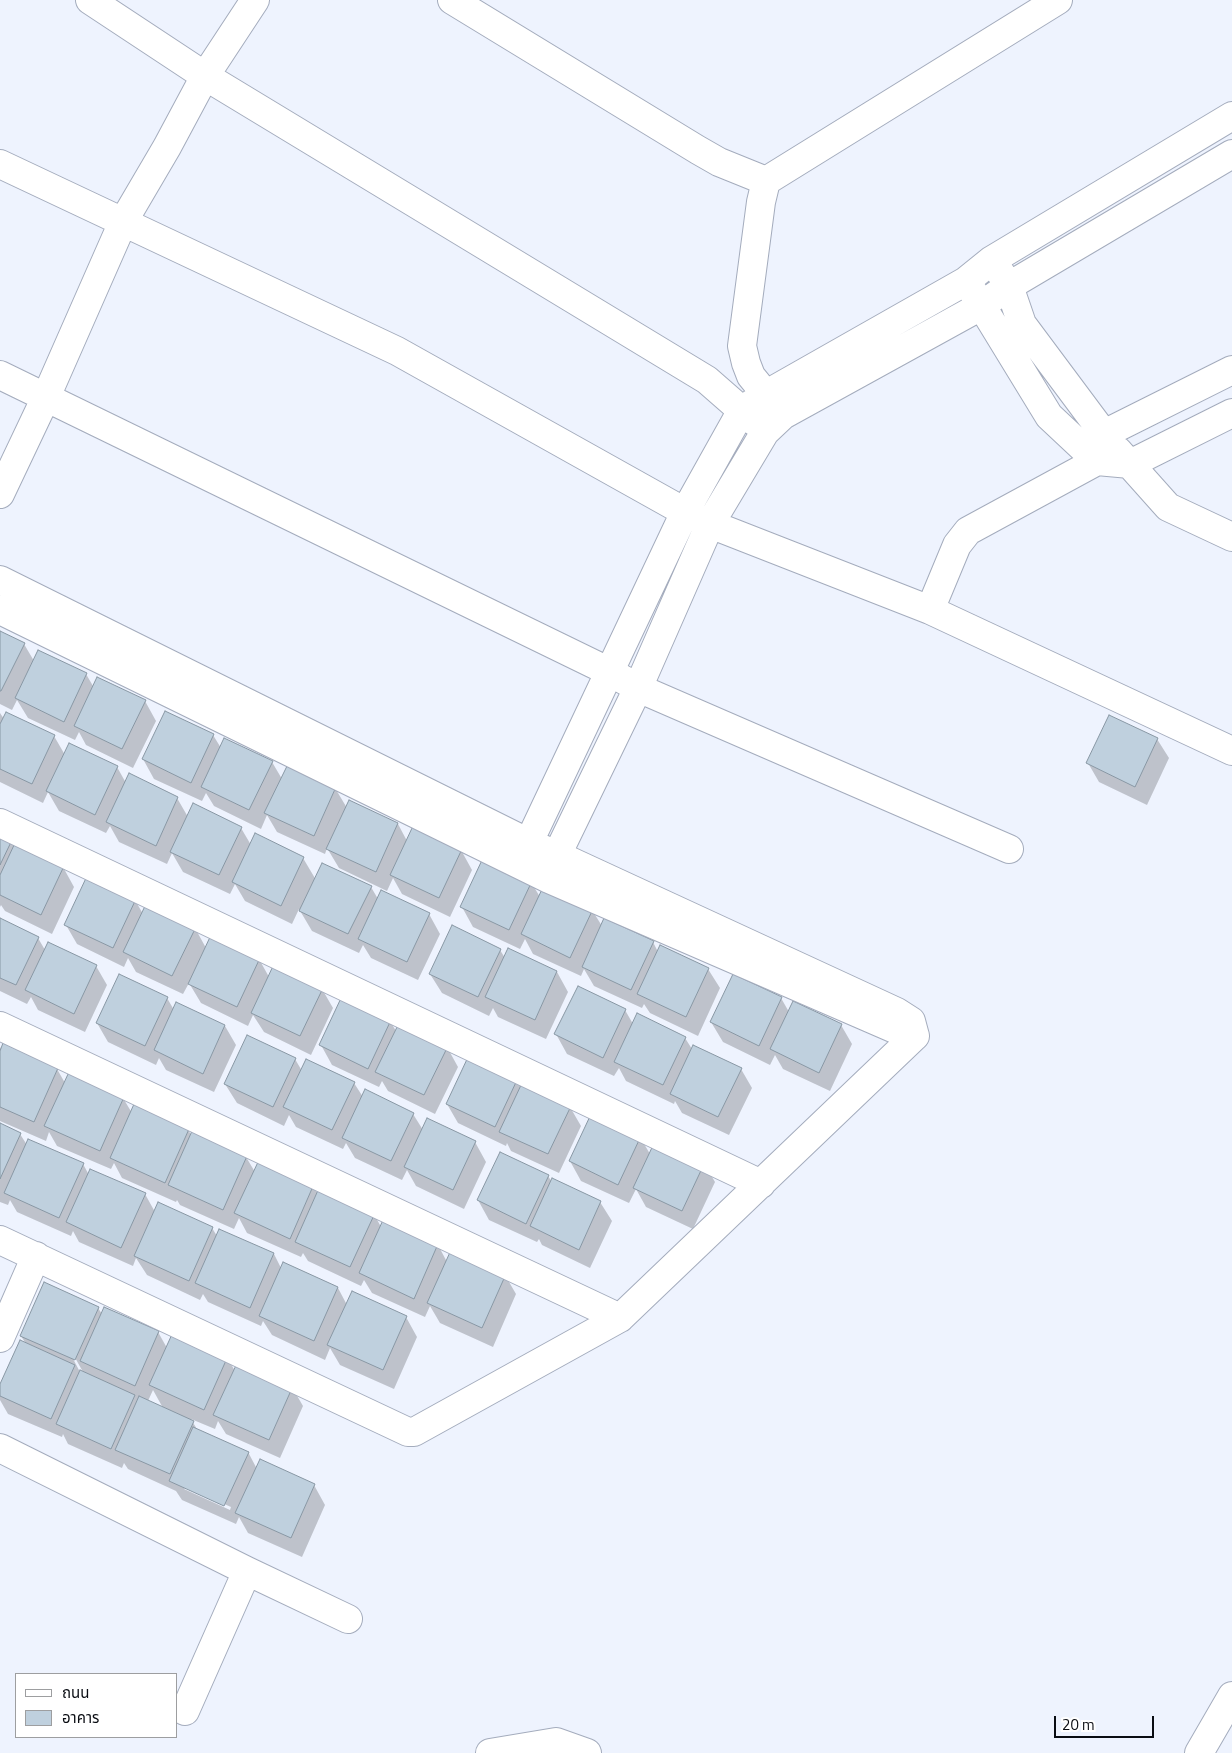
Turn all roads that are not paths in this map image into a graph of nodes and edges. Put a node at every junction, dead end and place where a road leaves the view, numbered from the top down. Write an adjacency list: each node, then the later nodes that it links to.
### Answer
1 (90, 0): 5 (street)
2 (255, 0): 5 (street)
3 (452, 0): 9 (street)
4 (1058, 0): 9 (street)
5 (205, 76): 10 (street); 19 (street)
6 (1232, 116): 11 (street)
7 (1232, 154): 13 (street)
8 (0, 164): 10 (street)
9 (766, 181): 17 (street)
10 (123, 222): 18 (street); 26 (street)
11 (992, 260): 12 (street); 13 (street)
12 (966, 281): 14 (street); 17 (street)
13 (1009, 286): 14 (street); 22 (street)
14 (981, 306): 21 (street); 23 (street)
15 (1232, 370): 22 (street)
16 (0, 375): 18 (street)
17 (765, 395): 19 (street); 21 (street)
18 (46, 397): 25 (street); 32 (street)
19 (742, 410): 21 (street); 26 (street)
20 (1232, 413): 24 (street)
21 (774, 424): 27 (street)
22 (1104, 434): 23 (street); 24 (street)
23 (1097, 461): 24 (street); 31 (street)
24 (1130, 464): 28 (street)
25 (0, 494)
26 (685, 512): 27 (street); 32 (street)
27 (710, 524): 31 (street); 33 (street)
28 (1232, 538)
29 (0, 580): 37 (street)
30 (0, 610): 37 (street)
31 (930, 610): 34 (street)
32 (610, 672): 33 (street); 37 (street)
33 (638, 688): 36 (street); 38 (street)
34 (1232, 751)
35 (0, 823): 40 (street)
36 (1009, 849)
37 (524, 854): 38 (street)
38 (553, 867): 40 (street)
39 (0, 1026): 43 (street)
40 (761, 1184): 43 (street)
41 (0, 1240): 42 (street)
42 (36, 1256): 43 (street); 44 (street)
43 (620, 1318)
44 (0, 1338)
45 (0, 1448): 46 (street)
46 (247, 1572): 47 (street); 49 (street)
47 (348, 1619)
48 (1232, 1696): 52 (street)
49 (185, 1711)
50 (490, 1753): 51 (street)
51 (587, 1753)
52 (1199, 1753)

